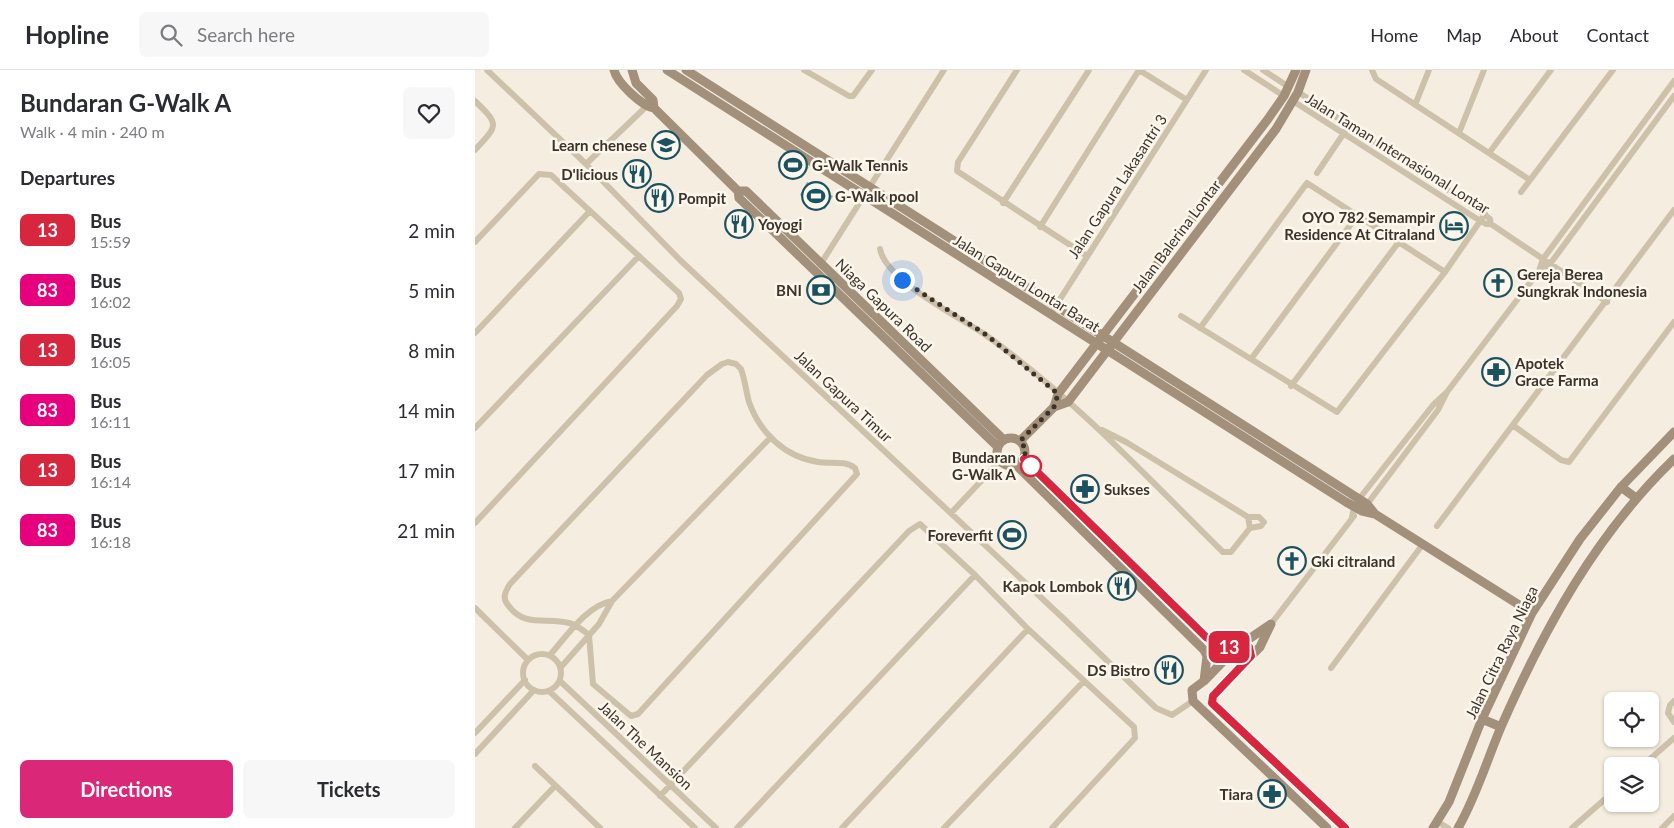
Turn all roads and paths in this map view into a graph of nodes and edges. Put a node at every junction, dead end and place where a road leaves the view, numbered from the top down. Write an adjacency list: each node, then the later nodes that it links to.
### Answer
1 (487, 70): 39 (street, Jalan Gapura Timur)
2 (614, 70): 30 (street)
3 (632, 70): 30 (street)
4 (667, 70): 45 (street, Jalan Gapura Lontar Barat)
5 (686, 70): 42 (street, Jalan Gapura Lontar Barat)
6 (805, 70): 7 (street)
7 (872, 70)
8 (944, 70): 42 (street)
9 (1017, 70): 47 (street)
10 (1089, 70): 47 (street)
11 (1139, 70): 27 (street); 54 (street)
12 (1206, 70): 27 (street, Jalan Gapura Lakasantri 3)
13 (1244, 70): 25 (street, Jalan Taman Internasional Lontar)
14 (1263, 70): 23 (street, Jalan Taman Internasional Lontar)
15 (1296, 70): 23 (street, Jalan Balerina Lontar)
16 (1306, 70): 24 (street, Jalan Balerina Lontar)
17 (1372, 70): 31 (street)
18 (1429, 70): 31 (street)
19 (1483, 70): 34 (street)
20 (1551, 70): 38 (street)
21 (1613, 70): 41 (street)
22 (1674, 81): 60 (street)
23 (1289, 87): 25 (street, Jalan Balerina Lontar)
24 (1297, 92): 29 (street, Jalan Balerina Lontar); 32 (street, Jalan Taman Internasional Lontar)
25 (1284, 96): 35 (street, Jalan Balerina Lontar)
26 (1674, 96): 61 (street)
27 (1187, 100): 59 (street, Jalan Gapura Lakasantri 3)
28 (475, 101): 37 (street)
29 (1293, 101): 33 (street, Jalan Taman Internasional Lontar); 36 (street, Jalan Balerina Lontar)
30 (651, 105): 39 (street); 62 (street, Niaga Gapura Road)
31 (1415, 105): 34 (street)
32 (1349, 126): 33 (street); 43 (street, Jalan Taman Internasional Lontar)
33 (1344, 133): 40 (street); 46 (street, Jalan Taman Internasional Lontar)
34 (1459, 133): 38 (street)
35 (1255, 136): 36 (street); 71 (street, Jalan Balerina Lontar)
36 (1264, 144): 72 (street, Jalan Balerina Lontar)
37 (475, 150)
38 (1489, 153): 41 (street)
39 (586, 164): 92 (street, Jalan Gapura Timur)
40 (1317, 173)
41 (1530, 180): 44 (street)
42 (870, 187): 45 (street); 66 (street, Jalan Gapura Lontar Barat)
43 (1447, 189): 46 (street); 50 (street, Jalan Taman Internasional Lontar)
44 (1521, 192)
45 (864, 196): 62 (street); 66 (street, Jalan Gapura Lontar Barat)
46 (1443, 197): 52 (street, Jalan Taman Internasional Lontar)
47 (1003, 202): 54 (street)
48 (1674, 210): 65 (street)
49 (590, 211): 55 (street); 58 (street); 70 (street)
50 (1485, 214): 52 (street); 53 (street, Jalan Taman Internasional Lontar)
51 (1357, 216): 56 (street); 69 (street); 73 (street)
52 (1480, 221): 53 (street, Jalan Taman Internasional Lontar); 64 (street)
53 (1491, 224): 60 (street, Jalan Taman Internasional Lontar)
54 (1040, 227): 59 (street)
55 (475, 242)
56 (1398, 243): 64 (street); 74 (street)
57 (880, 249): 75 (street)
58 (639, 256): 79 (street); 94 (street)
59 (1087, 256): 66 (street, Jalan Gapura Lakasantri 3)
60 (1543, 259): 61 (street, Jalan Taman Internasional Lontar); 63 (street)
61 (1550, 264): 63 (street); 65 (street, Jalan Taman Internasional Lontar)
62 (818, 267): 84 (street, Niaga Gapura Road)
63 (1539, 271): 91 (street)
64 (1445, 272): 74 (street)
65 (1607, 302): 78 (street)
66 (1053, 310): 71 (street, Jalan Gapura Lontar Barat)
67 (1181, 316): 69 (street)
68 (1674, 322): 78 (street)
69 (1200, 328): 73 (street)
70 (475, 334)
71 (1100, 341): 72 (street, Jalan Gapura Lontar Barat); 75 (street, Jalan Balerina Lontar)
72 (1109, 346): 76 (street, Jalan Balerina Lontar); 91 (street, Jalan Gapura Lontar Barat)
73 (1251, 359): 74 (street)
74 (1291, 386)
75 (1058, 394): 76 (street); 77 (street, Jalan Balerina Lontar)
76 (1068, 402): 77 (street, Jalan Balerina Lontar); 80 (street)
77 (1054, 407): 83 (street, Jalan Balerina Lontar)
78 (1514, 426): 95 (street)
79 (475, 428)
80 (1102, 430): 93 (street); 96 (street)
81 (1674, 432): 89 (street, Jalan Citra Raya Niaga)
82 (770, 438): 99 (street); 103 (street); 105 (street)
83 (1020, 441): 84 (street); 85 (street)
84 (1001, 443): 87 (street)
85 (1024, 459): 88 (street); 107 (street)
86 (1674, 459): 90 (street)
87 (1000, 461): 88 (street); 92 (street)
88 (1017, 466): 114 (street)
89 (1621, 487): 90 (street); 101 (street, Jalan Citra Raya Niaga)
90 (1636, 498): 123 (street)
91 (1361, 505): 97 (street, Jalan Gapura Lontar Barat); 102 (street)
92 (951, 513): 120 (street, Jalan Gapura Timur)
93 (1248, 517): 96 (street); 96 (street)
94 (475, 523)
95 (1437, 526)
96 (1250, 528)
97 (1423, 544): 101 (street, Jalan Gapura Lontar Barat); 112 (street)
98 (975, 575): 104 (street); 130 (street); 139 (street)
99 (612, 601): 103 (street); 105 (street)
100 (475, 608): 110 (street)
101 (1533, 612): 121 (street, Jalan Citra Raya Niaga)
102 (1271, 624): 106 (street); 109 (street)
103 (577, 626): 105 (street); 108 (street)
104 (1028, 629): 116 (street); 140 (street)
105 (589, 635): 111 (street)
106 (1243, 642): 107 (street); 109 (street)
107 (1235, 649): 114 (street)
108 (550, 655): 110 (street); 111 (street)
109 (1251, 656): 144 (street)
110 (528, 660): 113 (street)
111 (561, 667): 115 (street)
112 (1331, 668)
113 (525, 680): 117 (street); 124 (street)
114 (1205, 680): 120 (street)
115 (560, 681): 118 (street); 130 (street, Jalan The Mansion)
116 (1084, 681): 141 (street); 142 (street)
117 (534, 690): 118 (street); 126 (street)
118 (549, 691): 131 (street, Jalan The Mansion)
119 (1674, 701): 122 (street)
120 (1193, 702): 143 (street)
121 (1482, 719): 123 (street); 134 (street, Jalan Citra Raya Niaga)
122 (1674, 722)
123 (1501, 726): 146 (street)
124 (475, 733)
125 (1674, 738): 127 (street)
126 (475, 754)
127 (1652, 757)
128 (535, 766): 129 (street)
129 (555, 786): 135 (street); 136 (street)
130 (671, 786): 131 (street); 138 (street, Jalan The Mansion)
131 (661, 796): 137 (street, Jalan The Mansion)
132 (1604, 800): 147 (street)
133 (1674, 816): 148 (street)
134 (1436, 825): 145 (street)
135 (596, 827)
136 (515, 828)
137 (695, 828)
138 (715, 828)
139 (737, 828)
140 (842, 828)
141 (944, 828)
142 (1052, 828)
143 (1327, 828)
144 (1345, 828)
145 (1448, 828)
146 (1458, 828)
147 (1572, 828)
148 (1661, 828)

